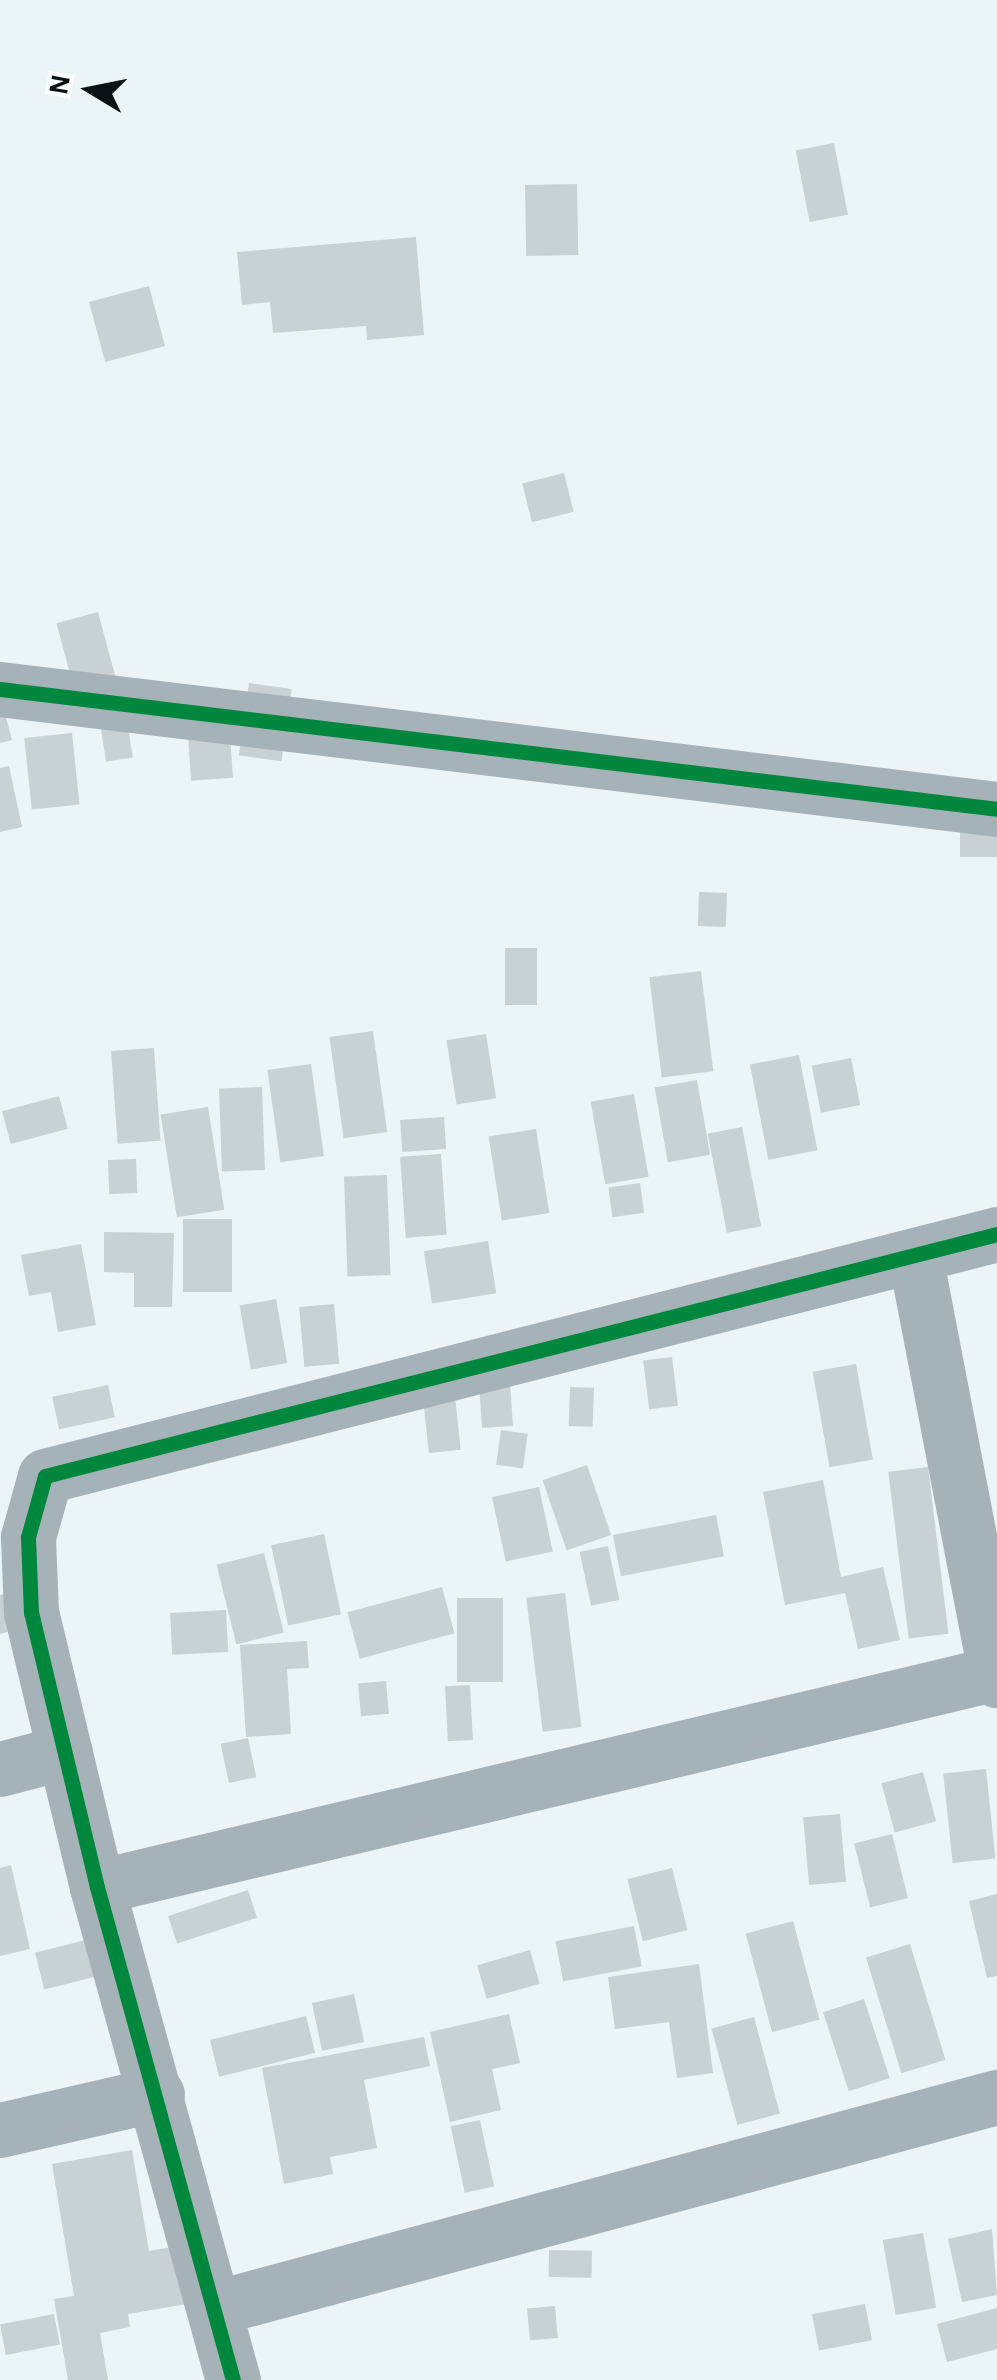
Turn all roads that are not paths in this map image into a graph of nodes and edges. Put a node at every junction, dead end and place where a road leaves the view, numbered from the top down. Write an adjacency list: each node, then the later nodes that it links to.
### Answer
1 (0, 689): 2 (street)
2 (997, 810)
3 (997, 1234): 4 (street)
4 (914, 1256): 5 (street); 6 (street)
5 (996, 1676): 8 (street)
6 (66, 1752): 7 (street); 8 (street)
7 (0, 1769)
8 (98, 1887): 9 (street)
9 (156, 2094): 11 (street); 12 (street)
10 (997, 2097): 12 (street)
11 (0, 2130)
12 (218, 2307): 13 (street)
13 (233, 2380)

